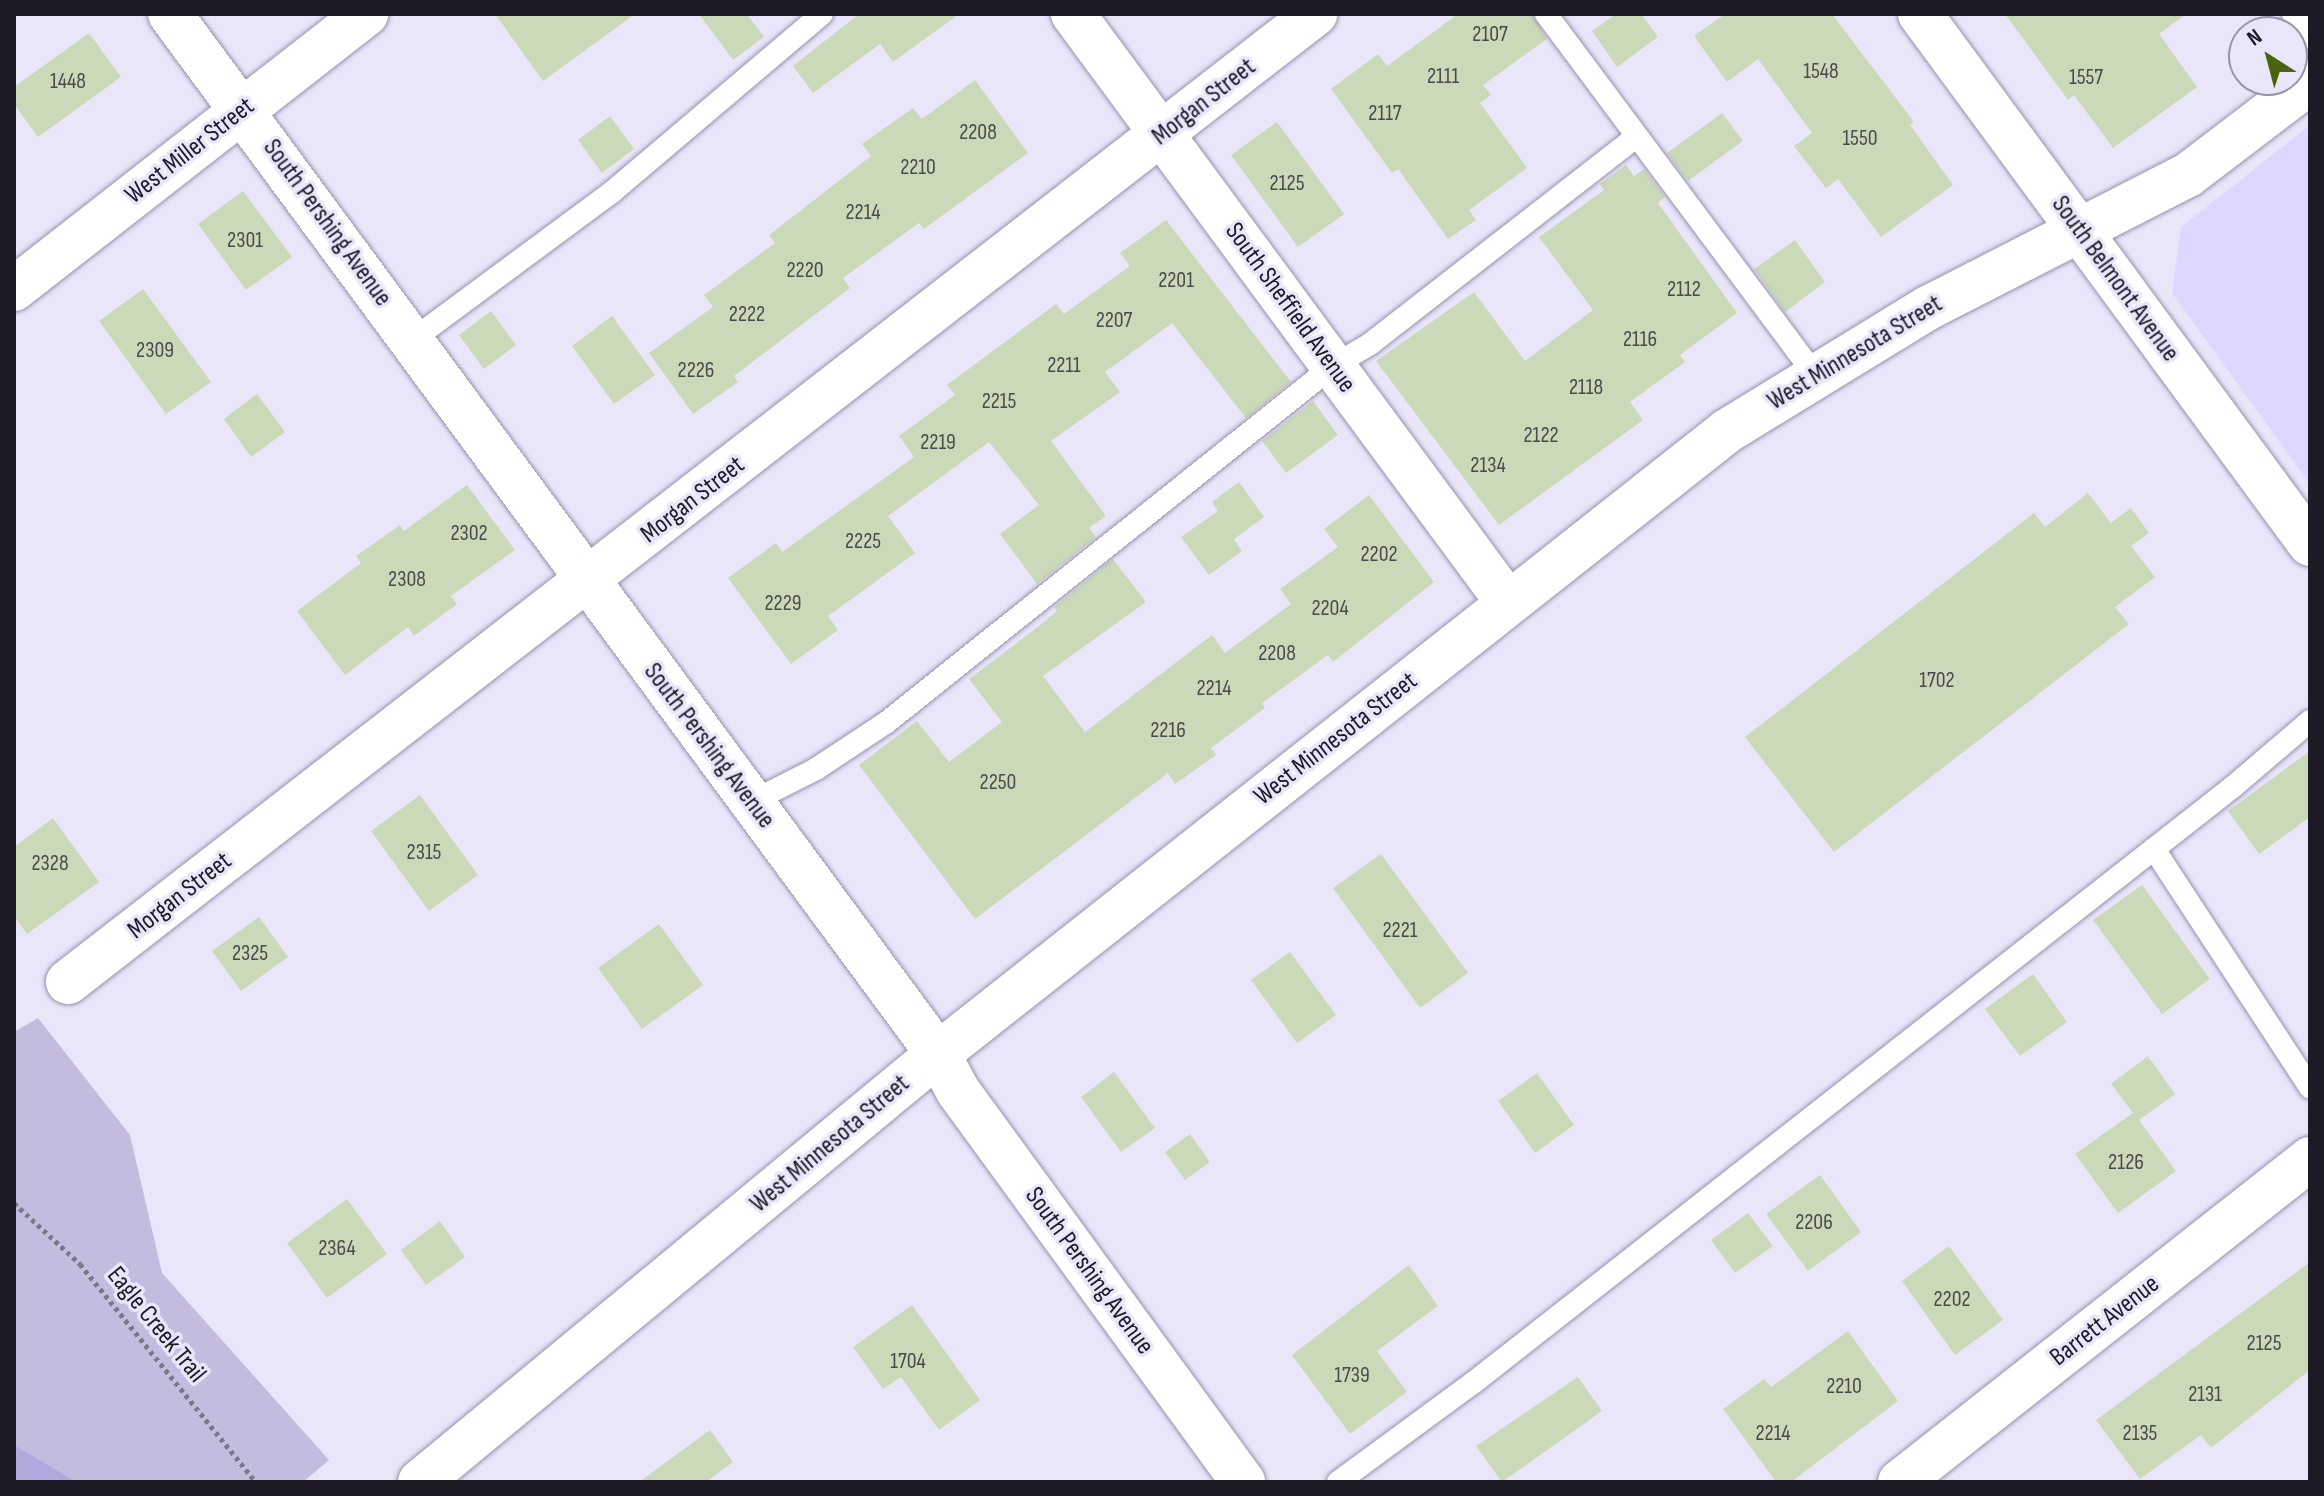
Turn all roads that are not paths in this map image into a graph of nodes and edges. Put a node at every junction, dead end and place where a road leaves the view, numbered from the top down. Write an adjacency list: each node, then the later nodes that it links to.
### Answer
1 (170, 14): 11 (street, South Pershing Avenue)
2 (366, 14): 11 (street, West Miller Street)
3 (822, 14): 16 (lane)
4 (1073, 14): 12 (street, South Sheffield Avenue)
5 (1315, 14): 12 (street, Morgan Street)
6 (1546, 14): 13 (lane)
7 (1920, 14): 14 (street, South Belmont Avenue)
8 (2293, 14): 9 (lane)
9 (2310, 37)
10 (2310, 82): 14 (street, West Minnesota Street)
11 (243, 110): 15 (street, West Miller Street); 16 (street, South Pershing Avenue)
12 (1163, 135): 17 (street, South Sheffield Avenue); 20 (street, Morgan Street)
13 (1637, 136): 17 (lane); 18 (lane)
14 (2081, 233): 18 (street, West Minnesota Street); 19 (street, South Belmont Avenue)
15 (14, 289)
16 (412, 340): 20 (street, South Pershing Avenue)
17 (1333, 366): 21 (street, South Sheffield Avenue); 23 (lane)
18 (1815, 375): 21 (street, West Minnesota Street)
19 (2310, 544)
20 (587, 582): 23 (street, South Pershing Avenue); 25 (street, Morgan Street)
21 (1508, 603): 26 (street, West Minnesota Street)
22 (2310, 721): 24 (lane)
23 (751, 802): 26 (street, South Pershing Avenue)
24 (2154, 849): 27 (lane); 31 (lane)
25 (68, 982)
26 (938, 1054): 29 (street, West Minnesota Street); 30 (street, South Pershing Avenue)
27 (2310, 1087)
28 (2310, 1159): 32 (street, Barrett Avenue)
29 (420, 1482)
30 (1243, 1482)
31 (1338, 1482)
32 (1900, 1482)

